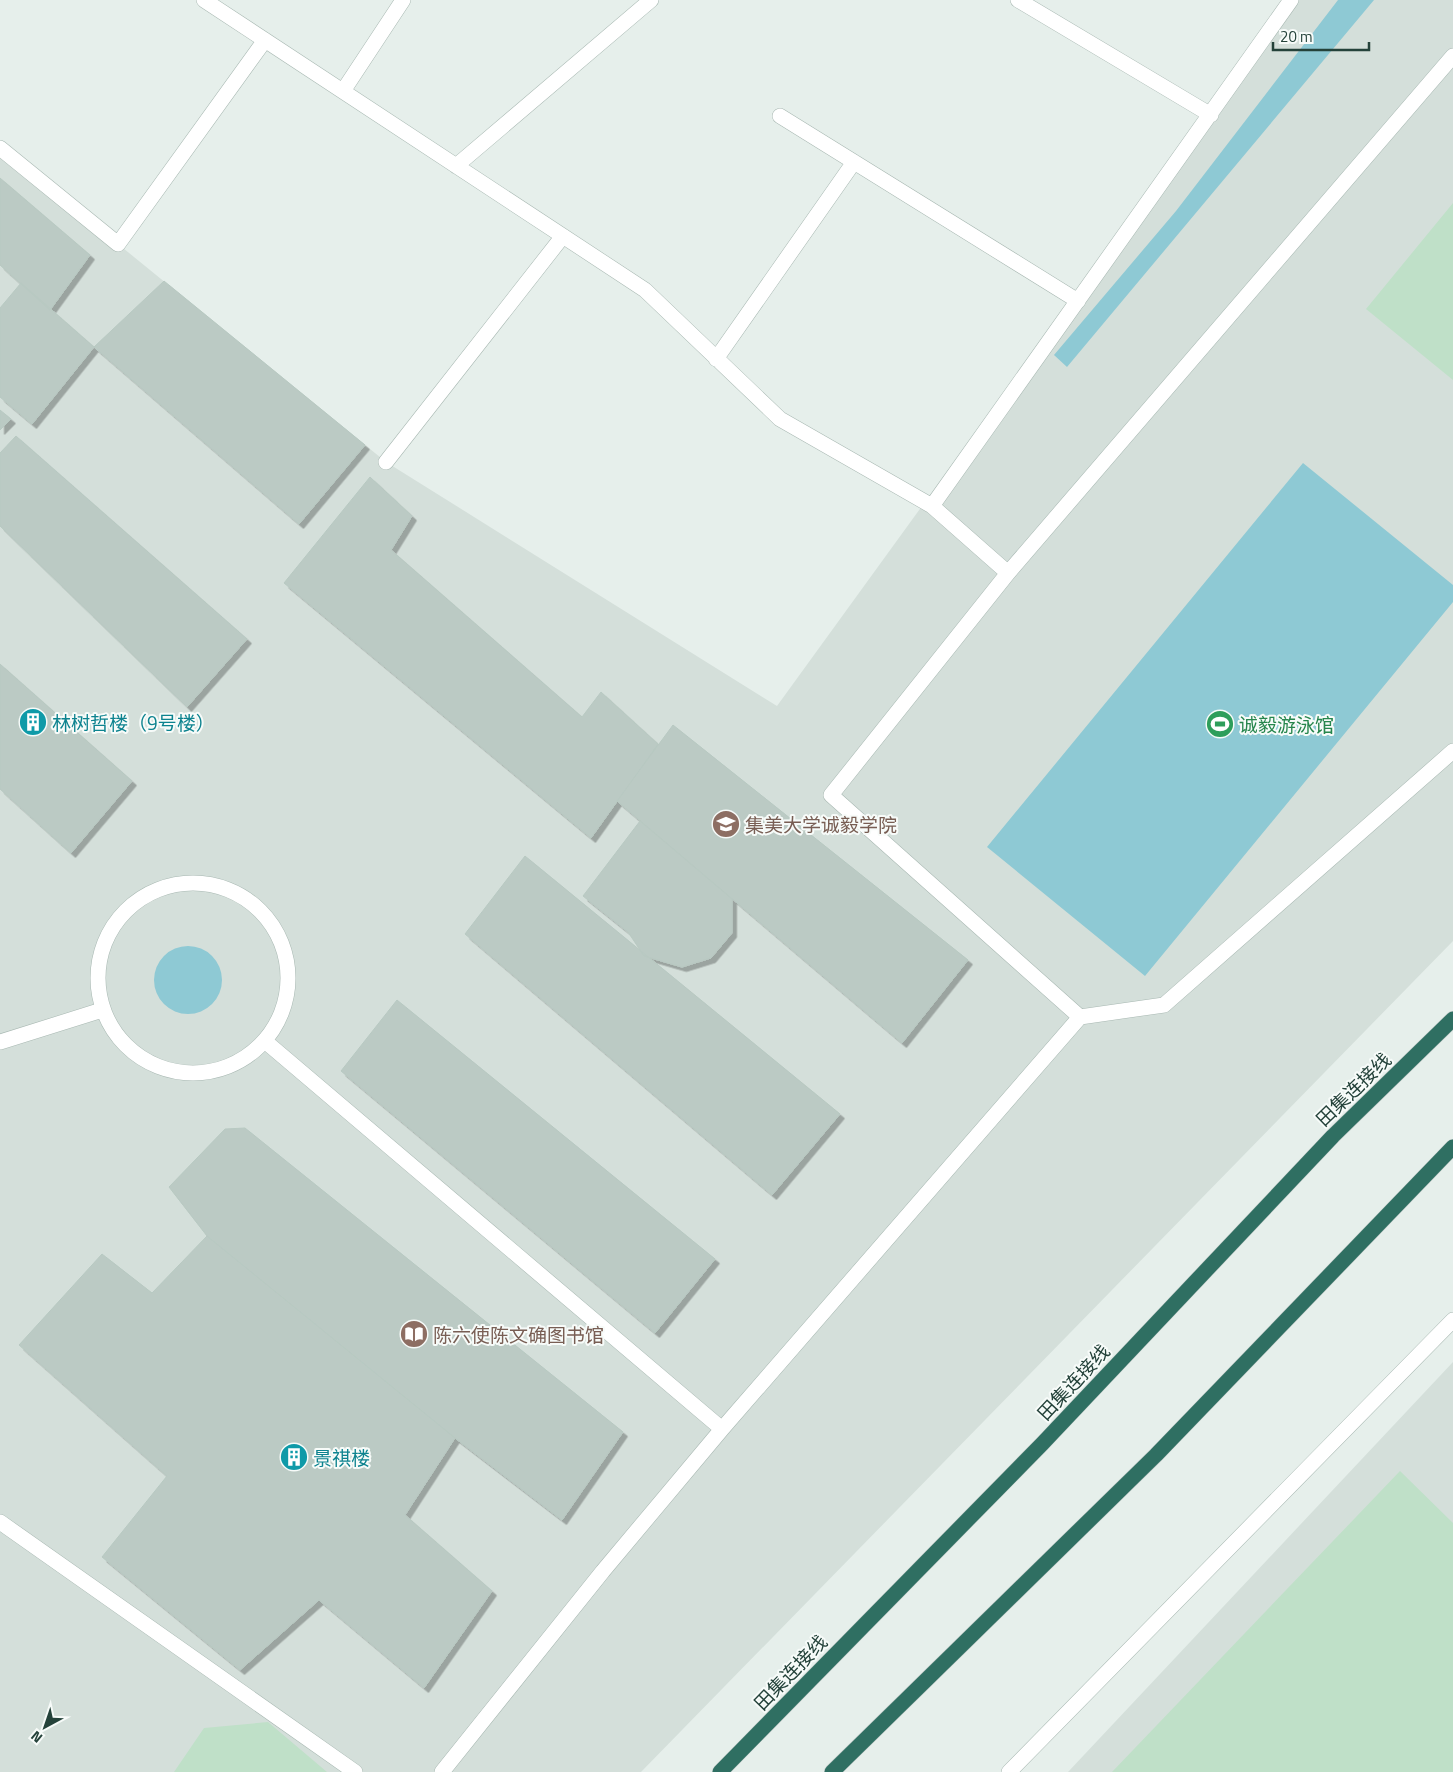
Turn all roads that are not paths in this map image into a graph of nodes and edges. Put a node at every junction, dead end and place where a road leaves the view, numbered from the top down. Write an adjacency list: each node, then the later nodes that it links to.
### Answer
1 (403, 0): 8 (street)
2 (651, 0): 13 (street)
3 (1018, 0): 9 (street)
4 (1291, 0): 9 (street)
5 (210, 2): 6 (street)
6 (265, 40): 8 (street); 11 (street)
7 (1453, 56): 19 (street)
8 (343, 91): 13 (street)
9 (1210, 115): 15 (street)
10 (780, 116): 12 (street)
11 (0, 148)
12 (854, 162): 15 (street); 16 (street)
13 (456, 166): 14 (street)
14 (563, 236): 16 (street); 17 (street)
15 (1078, 301): 18 (street)
16 (716, 359): 18 (street)
17 (386, 462)
18 (932, 506): 19 (street)
19 (1008, 573): 22 (street)
20 (1453, 751): 22 (street)
21 (102, 1010): 24 (street); 25 (street); 25 (street)
22 (1080, 1017): 28 (street)
23 (1453, 1019): 32 (highway, 田集连接线)
24 (0, 1042)
25 (266, 1042): 28 (street)
26 (1453, 1147): 33 (highway)
27 (1453, 1320): 34 (street)
28 (722, 1429): 31 (street)
29 (0, 1522): 30 (street)
30 (355, 1772)
31 (442, 1772)
32 (720, 1772)
33 (832, 1772)
34 (1009, 1772)

